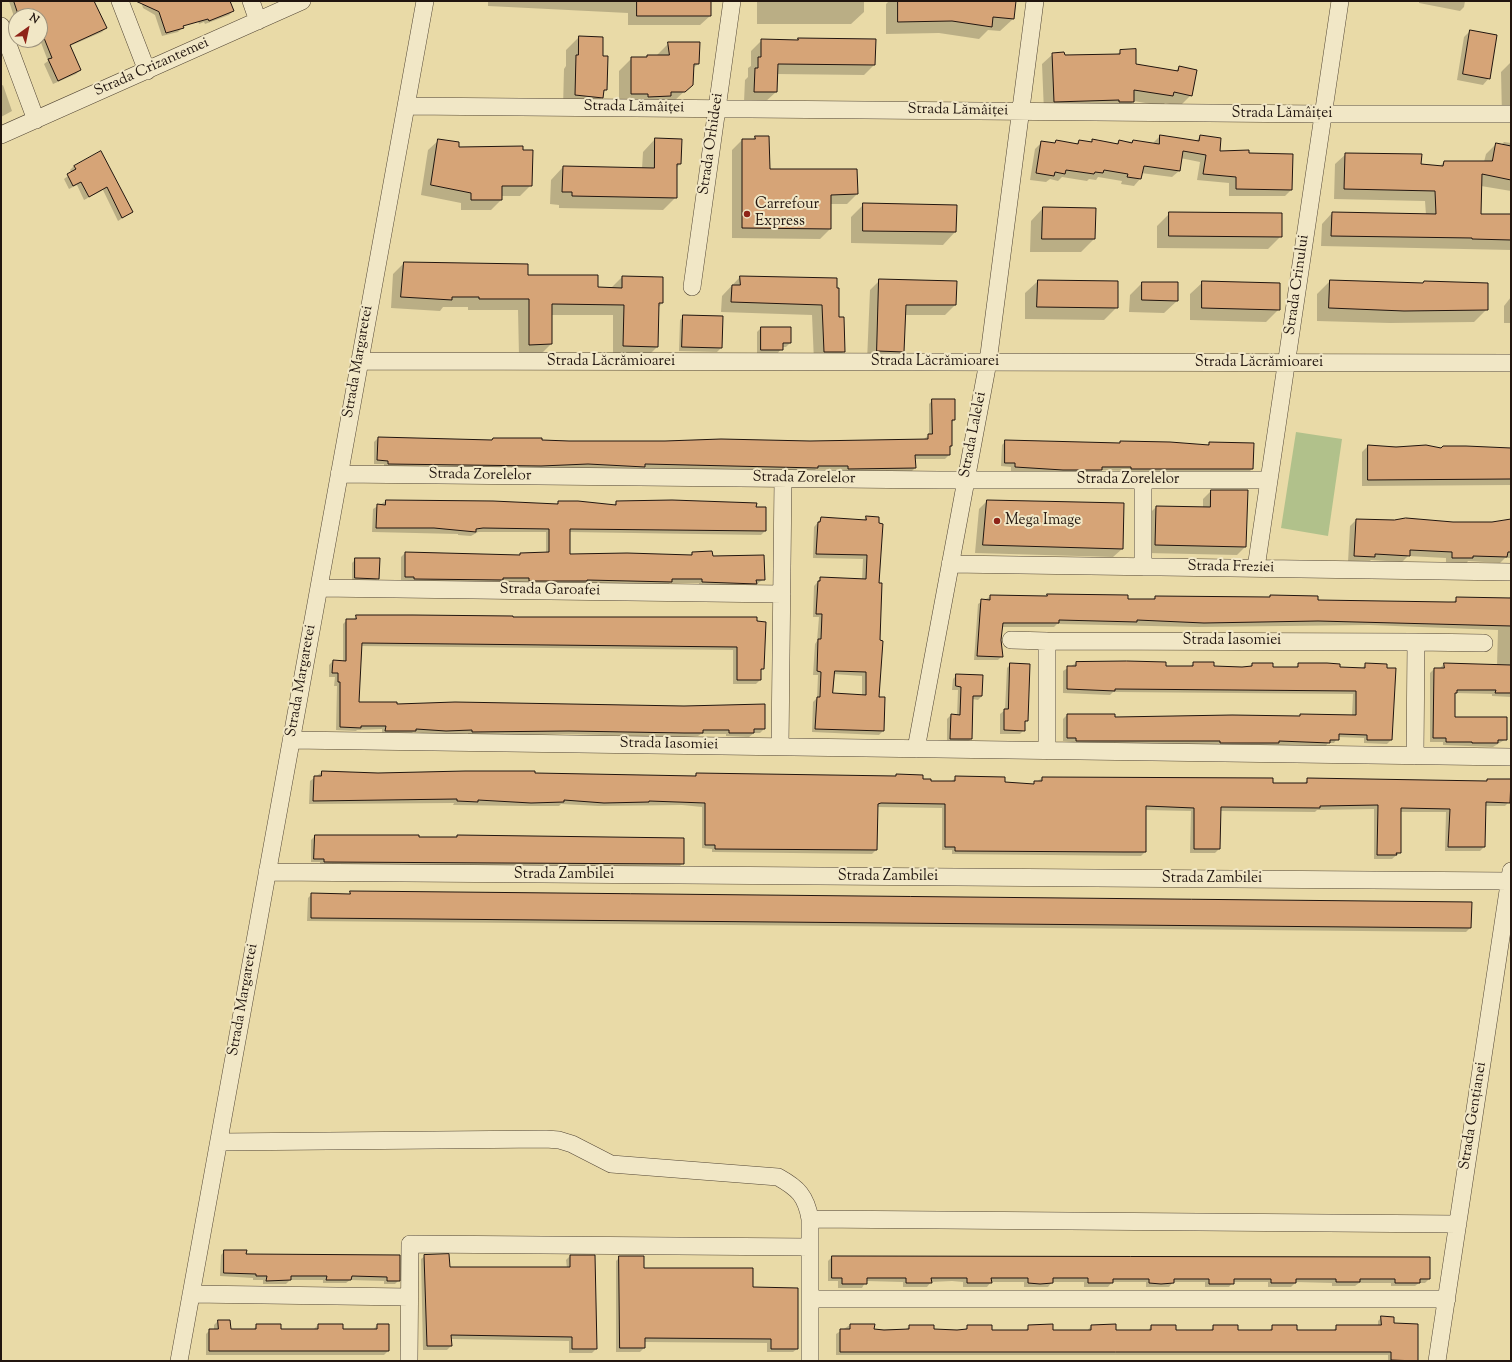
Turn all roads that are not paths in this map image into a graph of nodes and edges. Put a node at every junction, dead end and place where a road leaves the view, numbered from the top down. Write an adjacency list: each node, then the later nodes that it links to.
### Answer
1 (120, 1): 10 (street)
2 (251, 1): 8 (street)
3 (302, 1): 8 (street, Strada Crizantemei)
4 (424, 1): 11 (street, Strada Margaretei)
5 (732, 1): 12 (street, Strada Orhideei)
6 (1035, 1): 13 (street, Strada Lalelei)
7 (1340, 1): 14 (street, Strada Crinului)
8 (258, 21): 10 (street, Strada Crizantemei)
9 (1, 26): 16 (street)
10 (147, 71): 16 (street, Strada Crizantemei)
11 (406, 106): 12 (street, Strada Lămâiței); 19 (street, Strada Margaretei)
12 (717, 108): 13 (street, Strada Lămâiței); 18 (street, Strada Orhideei)
13 (1021, 111): 14 (street, Strada Lămâiței); 20 (street, Strada Lalelei)
14 (1323, 114): 15 (street, Strada Lămâiței); 21 (street, Strada Crinului)
15 (1511, 114)
16 (36, 120): 17 (street, Strada Crizantemei)
17 (1, 135)
18 (692, 287)
19 (360, 361): 20 (street, Strada Lăcrămioarei); 23 (street, Strada Margaretei)
20 (988, 362): 21 (street, Strada Lăcrămioarei); 25 (street, Strada Lalelei)
21 (1287, 363): 22 (street, Strada Lăcrămioarei); 27 (street, Strada Crinului)
22 (1511, 363)
23 (339, 474): 24 (street, Strada Zorelelor); 32 (street, Strada Margaretei)
24 (783, 479): 25 (street, Strada Zorelelor); 33 (street)
25 (966, 480): 26 (street, Strada Zorelelor); 28 (street, Strada Lalelei)
26 (1143, 480): 27 (street, Strada Zorelelor); 29 (street)
27 (1269, 480): 30 (street, Strada Crinului)
28 (950, 564): 29 (street, Strada Freziei); 40 (street, Strada Lalelei)
29 (1143, 567): 30 (street, Strada Freziei)
30 (1256, 568): 31 (street, Strada Freziei)
31 (1511, 572)
32 (318, 588): 33 (street, Strada Garoafei); 38 (street, Strada Margaretei)
33 (782, 594): 39 (street)
34 (1011, 640): 35 (street, Strada Iasomiei)
35 (1047, 641): 36 (street, Strada Iasomiei); 41 (street)
36 (1416, 642): 37 (street, Strada Iasomiei); 42 (street)
37 (1484, 643)
38 (291, 740): 39 (street, Strada Iasomiei); 44 (street, Strada Margaretei)
39 (780, 747): 40 (street, Strada Iasomiei)
40 (916, 749): 41 (street, Strada Iasomiei)
41 (1047, 751): 42 (street, Strada Iasomiei)
42 (1416, 756): 43 (street, Strada Iasomiei)
43 (1511, 757)
44 (267, 872): 45 (street, Strada Zambilei); 46 (street, Strada Margaretei)
45 (1510, 876): 48 (street, Strada Gențianei)
46 (219, 1142): 47 (street); 50 (street, Strada Margaretei)
47 (810, 1219): 48 (street); 49 (street)
48 (1458, 1224): 53 (street, Strada Gențianei)
49 (810, 1247): 51 (street); 52 (street)
50 (191, 1294): 51 (street); 54 (street, Strada Margaretei)
51 (409, 1297): 55 (street)
52 (810, 1299): 53 (street); 56 (street)
53 (1447, 1299): 57 (street, Strada Gențianei)
54 (179, 1361)
55 (409, 1361)
56 (810, 1361)
57 (1438, 1361)

